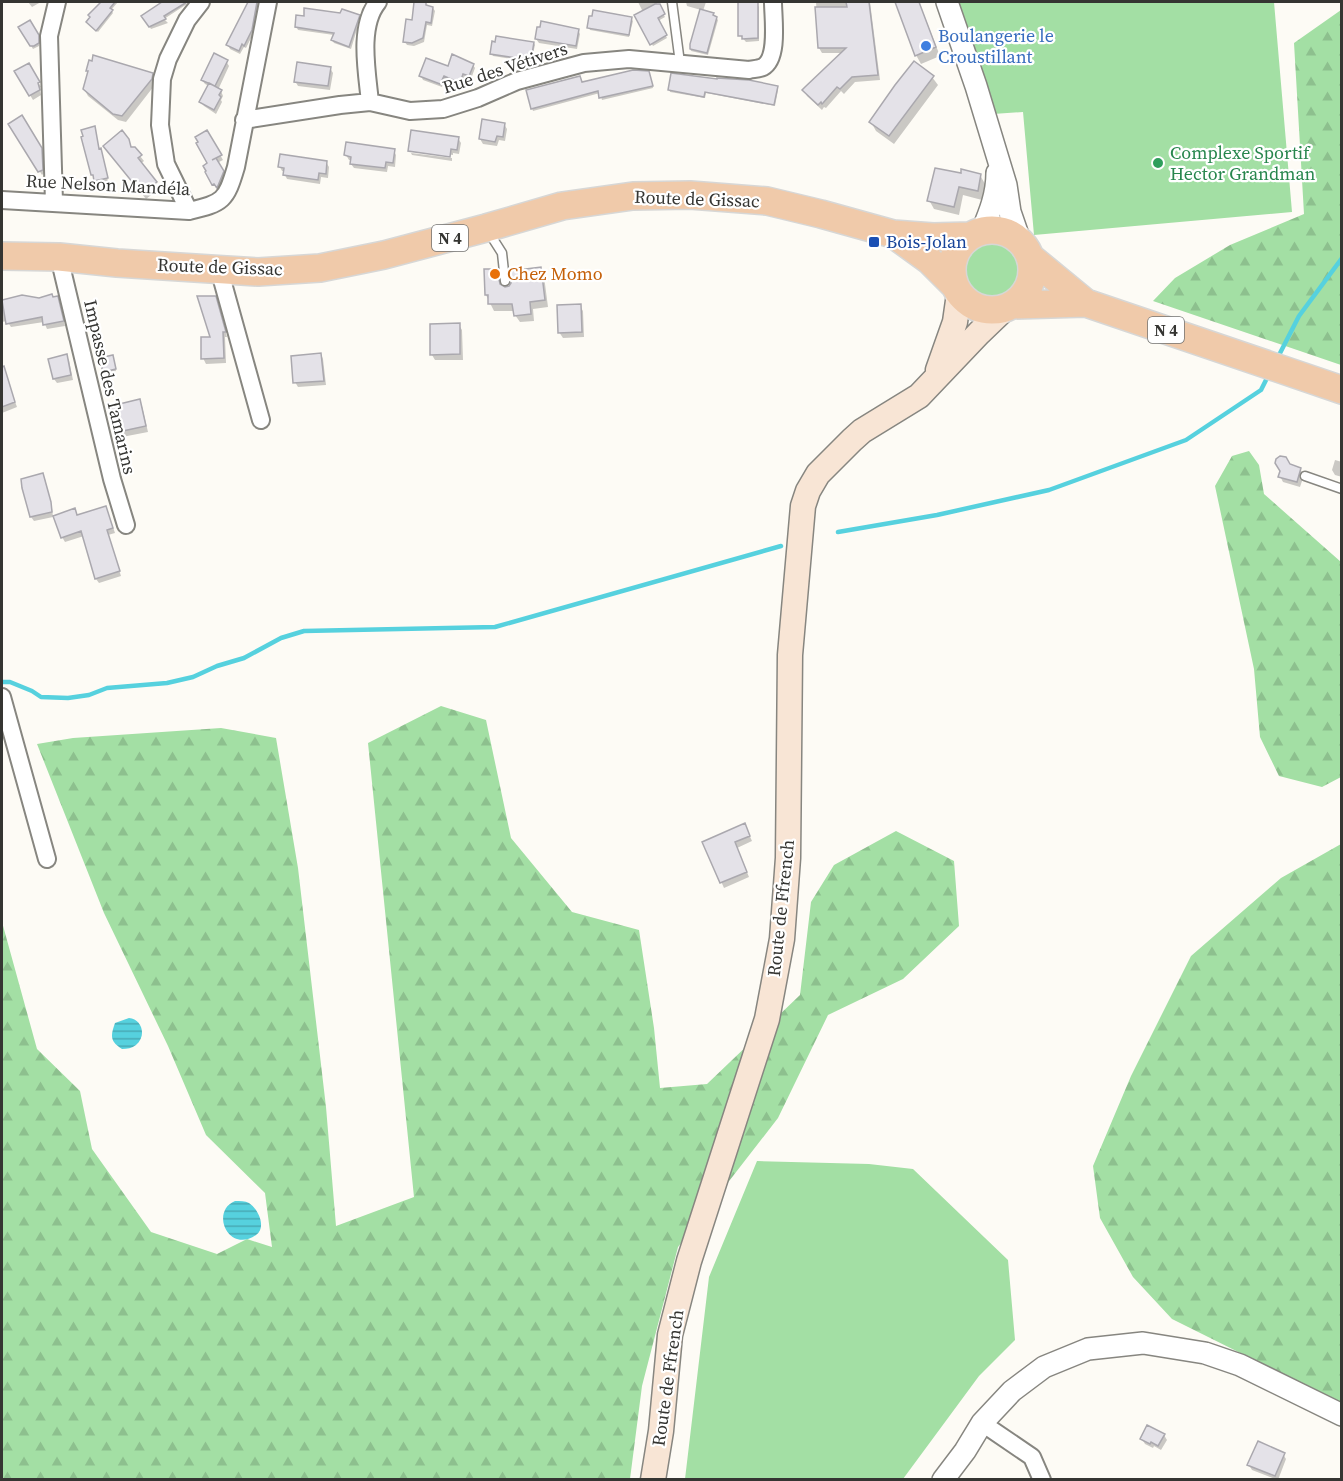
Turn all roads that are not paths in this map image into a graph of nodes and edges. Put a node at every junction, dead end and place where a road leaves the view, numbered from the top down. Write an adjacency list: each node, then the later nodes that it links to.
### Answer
1 (57, 2): 13 (street)
2 (201, 2): 14 (street)
3 (268, 2): 10 (street, Rue Nelson Mandéla)
4 (378, 2): 9 (street)
5 (672, 2): 8 (lane)
6 (773, 2): 8 (street, Rue des Vétivers)
7 (947, 2): 11 (street)
8 (680, 63): 9 (street, Rue des Vétivers)
9 (370, 102): 10 (street, Rue des Vétivers)
10 (244, 120): 14 (street, Rue Nelson Mandéla)
11 (997, 154): 16 (street); 18 (street)
12 (2, 200): 13 (street, Rue Nelson Mandéla)
13 (54, 202): 14 (street, Rue Nelson Mandéla)
14 (189, 211)
15 (486, 228): 17 (main road, Route de Gissac / N 4); 21 (main road, Route de Gissac / N 4); 22 (lane)
16 (976, 233): 17 (main road, Route de Gissac / N 4); 18 (main road); 23 (main road)
17 (893, 234): 23 (main road, Route de Gissac / N 4)
18 (1025, 249): 24 (main road, N 4); 25 (main road)
19 (2, 256): 20 (main road, Route de Gissac / N 4)
20 (59, 256): 21 (main road, Route de Gissac / N 4); 31 (street, Impasse des Tamarins)
21 (219, 269): 28 (street)
22 (506, 281)
23 (957, 289): 25 (main road); 26 (main road, Route de Ffrench)
24 (1086, 303): 25 (main road, N 4); 27 (main road, N 4)
25 (1008, 307): 26 (main road, Route de Ffrench)
26 (934, 381): 36 (main road, Route de Ffrench)
27 (1331, 387)
28 (261, 420)
29 (1305, 476): 30 (lane)
30 (1341, 489)
31 (126, 525)
32 (2, 697): 33 (street)
33 (47, 859)
34 (1341, 1415): 35 (street)
35 (982, 1424): 37 (street); 38 (street)
36 (653, 1479)
37 (943, 1479)
38 (1042, 1479)

